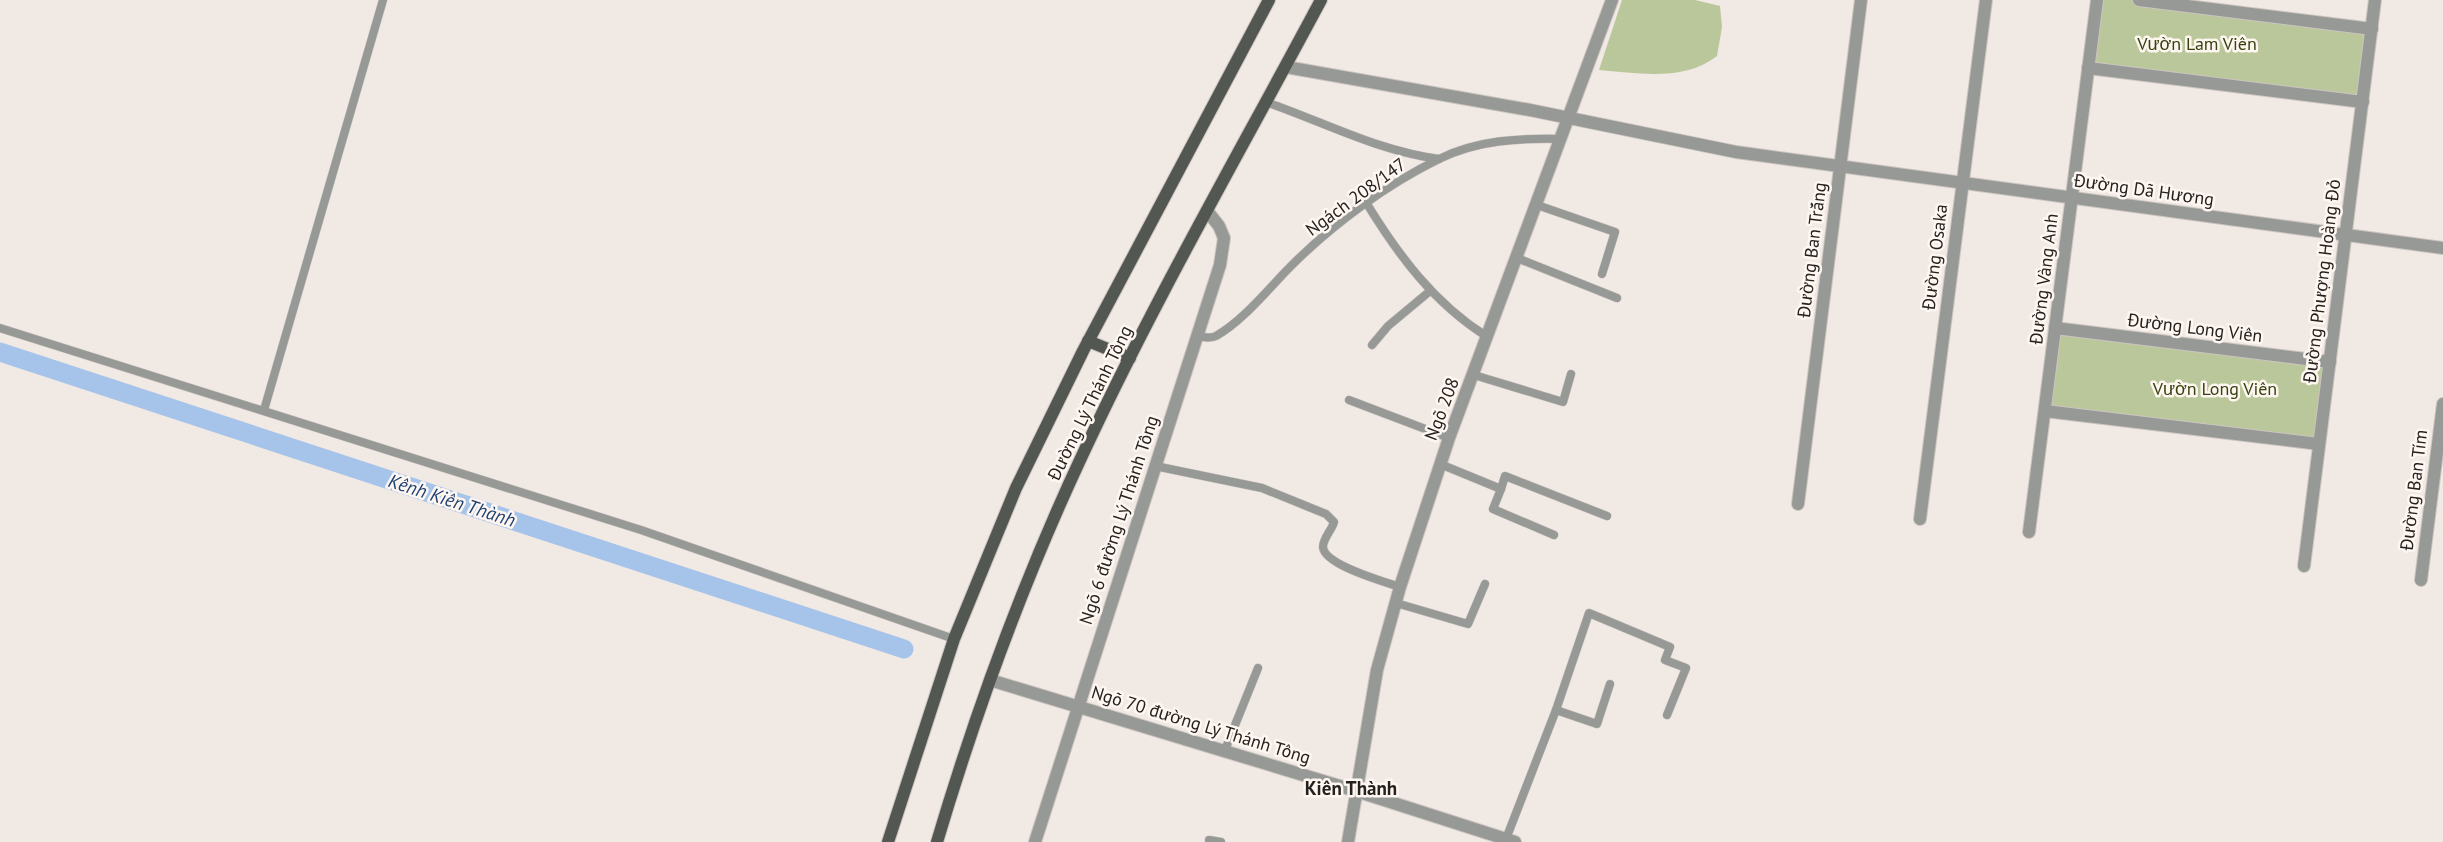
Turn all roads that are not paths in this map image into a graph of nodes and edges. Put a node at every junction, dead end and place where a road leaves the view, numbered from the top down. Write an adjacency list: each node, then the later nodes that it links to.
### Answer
1 (382, 0): 42 (lane)
2 (1270, 0): 34 (main road, Đường Lý Thánh Tông)
3 (1321, 0): 11 (main road, Đường Lý Thánh Tông)
4 (1612, 0): 15 (street, Ngõ 208)
5 (1862, 0): 18 (street, Đường Ban Trắng)
6 (1986, 0): 19 (street, Đường Osaka)
7 (2097, 0): 12 (street, Đường Vàng Anh)
8 (2139, 0): 10 (street)
9 (2376, 0): 10 (street, Đường Phượng Hoàng Đỏ)
10 (2372, 28): 14 (street, Đường Phượng Hoàng Đỏ)
11 (1286, 66): 13 (main road, Đường Lý Thánh Tông); 15 (street, Đường Dã Hương)
12 (2088, 68): 14 (street); 20 (street, Đường Vàng Anh)
13 (1266, 102): 17 (lane); 23 (main road, Đường Lý Thánh Tông)
14 (2362, 102): 24 (street, Đường Phượng Hoàng Đỏ)
15 (1569, 117): 16 (street, Ngõ 208); 18 (street, Đường Dã Hương)
16 (1562, 139): 17 (lane, Ngách 208/147); 22 (street, Ngõ 208)
17 (1439, 159): 21 (lane, Ngách 208/147)
18 (1840, 166): 19 (street, Đường Dã Hương); 49 (street, Đường Ban Trắng)
19 (1962, 183): 20 (street, Đường Dã Hương); 51 (street, Đường Osaka)
20 (2072, 198): 24 (street, Đường Dã Hương); 31 (street, Đường Vàng Anh)
21 (1367, 204): 28 (lane); 32 (lane, Ngách 208/147)
22 (1537, 205): 26 (street, Ngõ 208); 27 (lane)
23 (1208, 212): 32 (street, Ngõ 6 đường Lý Thánh Tông); 36 (main road, Đường Lý Thánh Tông)
24 (2346, 235): 25 (street, Đường Dã Hương); 37 (street, Đường Phượng Hoàng Đỏ)
25 (2443, 248)
26 (1517, 258): 29 (lane); 33 (street, Ngõ 208)
27 (1602, 274)
28 (1430, 291): 33 (lane); 35 (lane)
29 (1617, 298)
30 (0, 328): 42 (lane)
31 (2055, 328): 37 (street, Đường Long Viên); 43 (street, Đường Vàng Anh)
32 (1198, 336): 47 (street, Ngõ 6 đường Lý Thánh Tông)
33 (1486, 336): 38 (street, Ngõ 208)
34 (1088, 341): 36 (main road); 59 (main road, Đường Lý Thánh Tông)
35 (1372, 346)
36 (1130, 358): 61 (main road, Đường Lý Thánh Tông)
37 (2330, 362): 45 (street, Đường Phượng Hoàng Đỏ)
38 (1474, 374): 39 (lane); 44 (street, Ngõ 208)
39 (1571, 374)
40 (1349, 400): 44 (lane)
41 (2443, 404): 55 (street, Đường Ban Tím)
42 (264, 410): 59 (lane)
43 (2045, 411): 45 (street); 52 (street, Đường Vàng Anh)
44 (1450, 438): 46 (street, Ngõ 208)
45 (2319, 444): 54 (street, Đường Phượng Hoàng Đỏ)
46 (1440, 464): 48 (lane); 57 (street, Ngõ 208)
47 (1156, 466): 57 (lane); 63 (street, Ngõ 6 đường Lý Thánh Tông)
48 (1500, 489): 50 (lane); 53 (lane)
49 (1798, 504)
50 (1607, 516)
51 (1920, 519)
52 (2029, 532)
53 (1554, 535)
54 (2304, 566)
55 (2421, 580)
56 (1485, 584): 58 (lane)
57 (1400, 588): 58 (street, Ngõ 208)
58 (1396, 603): 67 (street, Ngõ 208)
59 (954, 639): 70 (main road, Đường Lý Thánh Tông)
60 (1258, 668): 66 (lane)
61 (990, 680): 63 (street, Ngõ 70 đường Lý Thánh Tông); 71 (main road, Đường Lý Thánh Tông)
62 (1610, 684): 64 (lane)
63 (1077, 706): 66 (street, Ngõ 70 đường Lý Thánh Tông); 72 (street, Ngõ 6 đường Lý Thánh Tông)
64 (1556, 710): 65 (lane); 69 (lane)
65 (1667, 715)
66 (1225, 750): 67 (street, Ngõ 70 đường Lý Thánh Tông)
67 (1356, 790): 69 (street, Ngõ 70 đường Lý Thánh Tông); 74 (street, Ngõ 208)
68 (1209, 840): 73 (lane)
69 (1510, 841)
70 (888, 842)
71 (937, 842)
72 (1035, 842)
73 (1221, 842)
74 (1348, 842)

